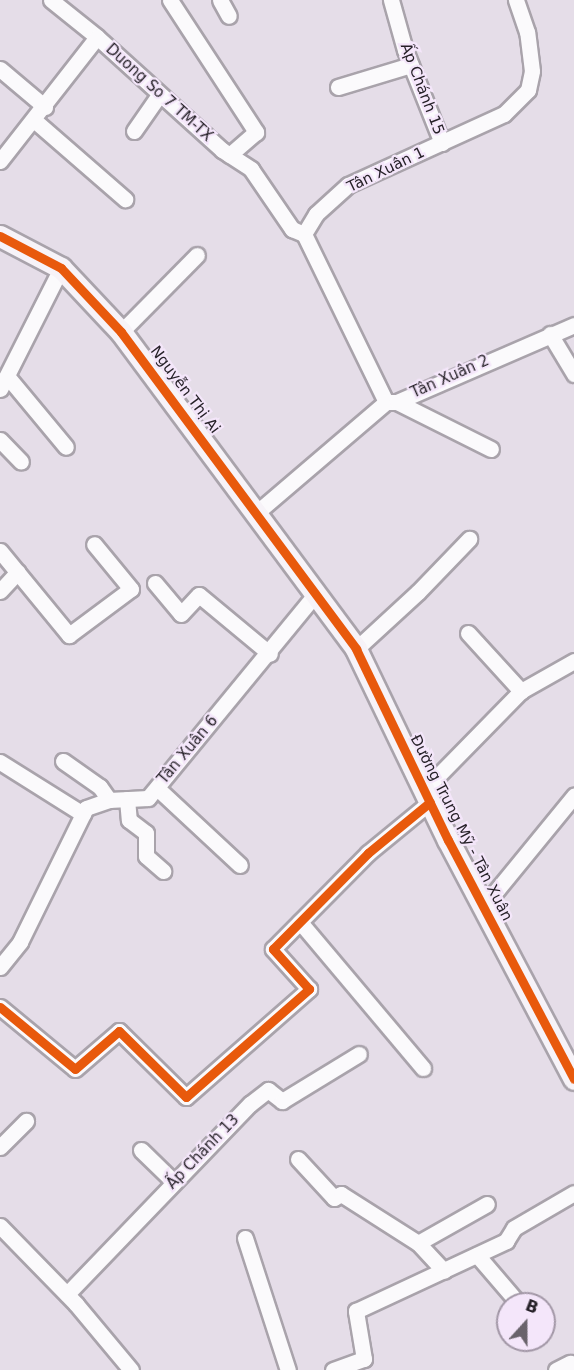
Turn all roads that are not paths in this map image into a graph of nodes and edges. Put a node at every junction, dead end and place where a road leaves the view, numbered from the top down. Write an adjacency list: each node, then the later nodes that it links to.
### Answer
1 (51, 0): 7 (street)
2 (170, 0): 16 (street)
3 (220, 0): 6 (street)
4 (391, 0): 8 (street, Ấp Chánh 15)
5 (516, 0): 15 (street, Tân Xuân 1)
6 (229, 16)
7 (97, 37): 11 (street, Duong So 7 TM-TX); 12 (street, Duong So 7 TM-TX)
8 (411, 65): 10 (street); 15 (street, Ấp Chánh 15)
9 (0, 69): 12 (street)
10 (338, 87)
11 (159, 95): 14 (street); 16 (street, Duong So 7 TM-TX)
12 (45, 107): 13 (street, Duong So 7 TM-TX)
13 (34, 120): 17 (street, Duong So 7 TM-TX); 18 (street)
14 (134, 131)
15 (442, 142): 19 (street, Tân Xuân 1)
16 (230, 155): 19 (street, Duong So 7 TM-TX)
17 (0, 161)
18 (125, 199)
19 (304, 234): 28 (street)
20 (0, 236): 22 (street, Nguyễn Thị Ai)
21 (197, 255): 24 (street)
22 (61, 268): 24 (street, Nguyễn Thị Ai); 27 (street)
23 (574, 325): 25 (street, Tân Xuân 2)
24 (122, 332): 33 (street, Nguyễn Thị Ai)
25 (550, 334): 26 (street); 28 (street, Tân Xuân 2)
26 (574, 374)
27 (3, 382): 30 (street)
28 (392, 402): 31 (street); 33 (street, Tân Xuân 2)
29 (0, 440): 32 (street)
30 (66, 447)
31 (491, 449)
32 (21, 462)
33 (255, 514): 40 (street, Nguyễn Thị Ai)
34 (469, 539): 42 (street)
35 (94, 544): 37 (street)
36 (0, 551): 37 (street)
37 (18, 572): 39 (street)
38 (155, 584): 43 (street)
39 (0, 591)
40 (314, 596): 42 (street, Đường Trung Mỹ - Tân Xuân); 43 (street, Tân Xuân 6)
41 (468, 633): 45 (street)
42 (356, 649): 49 (street, Đường Trung Mỹ - Tân Xuân)
43 (270, 654): 48 (street, Tân Xuân 6)
44 (574, 661): 45 (street)
45 (521, 691): 49 (street)
46 (63, 761): 52 (street)
47 (0, 762): 53 (street)
48 (157, 788): 51 (street, Tân Xuân 6); 54 (street)
49 (427, 796): 56 (street, Đường Trung Mỹ - Tân Xuân); 57 (street)
50 (574, 796): 56 (street)
51 (127, 799): 52 (street, Tân Xuân 6); 55 (street)
52 (109, 800): 53 (street, Tân Xuân 6)
53 (83, 814): 58 (street)
54 (240, 865)
55 (163, 871)
56 (483, 907): 62 (street, Đường Trung Mỹ - Tân Xuân)
57 (300, 922): 59 (street); 61 (street)
58 (0, 967)
59 (0, 1007)
60 (359, 1054): 67 (street, Ấp Chánh 13)
61 (423, 1068)
62 (574, 1079)
63 (26, 1121): 64 (street)
64 (0, 1147)
65 (141, 1150): 67 (street)
66 (298, 1159): 72 (street)
67 (174, 1182): 76 (street, Ấp Chánh 13)
68 (574, 1193): 73 (street)
69 (487, 1204): 72 (street)
70 (0, 1226): 76 (street)
71 (245, 1238): 79 (street)
72 (418, 1243): 74 (street)
73 (477, 1255): 74 (street); 75 (street)
74 (444, 1271): 80 (street)
75 (509, 1292)
76 (67, 1294): 78 (street)
77 (570, 1363): 81 (street)
78 (131, 1370)
79 (288, 1370)
80 (333, 1370)
81 (556, 1370)

